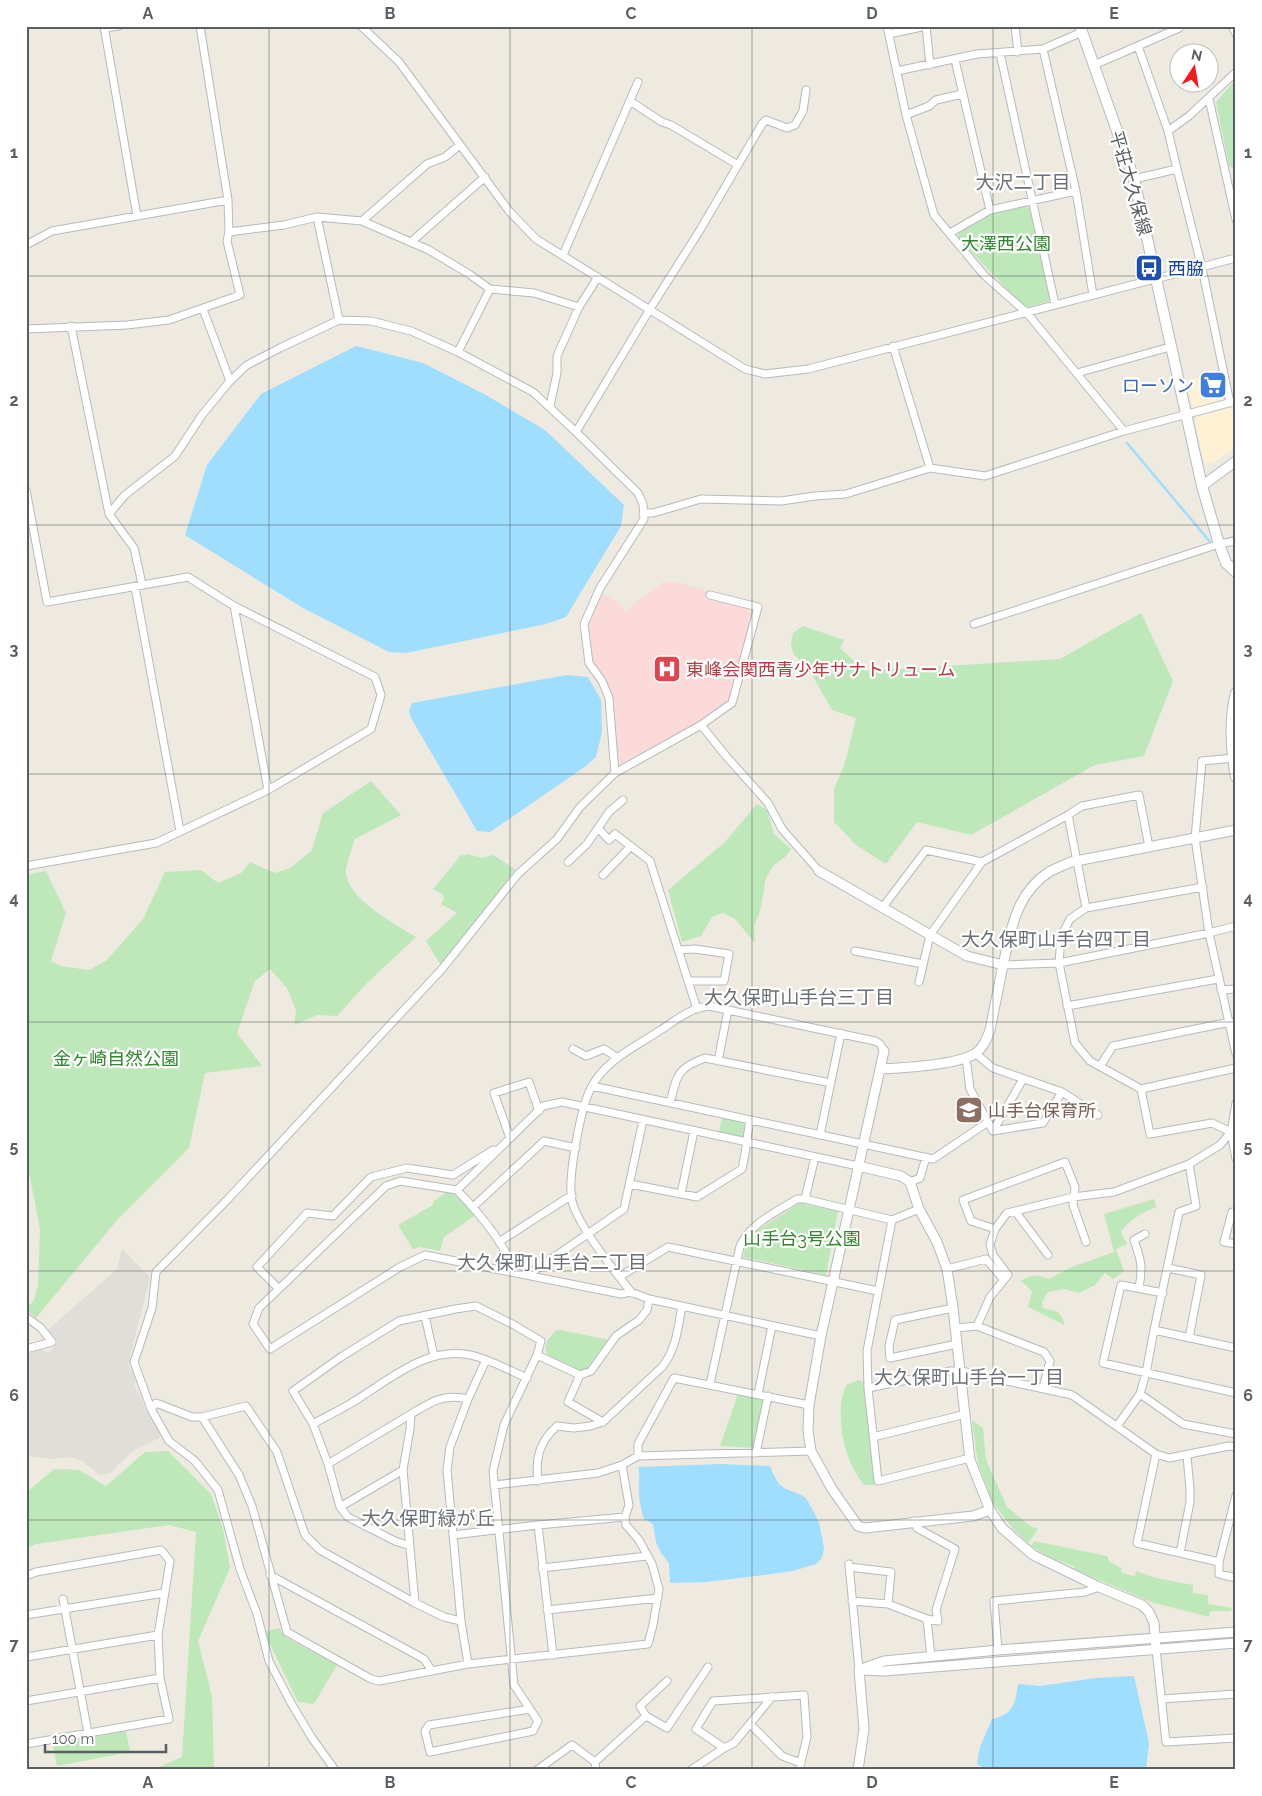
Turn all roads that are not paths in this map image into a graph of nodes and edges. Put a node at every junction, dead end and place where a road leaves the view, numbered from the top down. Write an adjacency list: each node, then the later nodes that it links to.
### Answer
1 (120, 26): 6 (street)
2 (200, 26): 33 (street)
3 (361, 26): 27 (street)
4 (1015, 26): 13 (street)
5 (1232, 26): 10 (street)
6 (105, 27): 36 (street)
7 (1180, 27): 11 (street)
8 (1081, 29): 12 (street); 17 (main road, 平荘大久保線)
9 (888, 30): 16 (street); 18 (street)
10 (1236, 34)
11 (1138, 46): 17 (street); 26 (street)
12 (1043, 49): 13 (street); 32 (street)
13 (1018, 52): 14 (street)
14 (1000, 53): 15 (street); 34 (street)
15 (955, 60): 16 (street); 22 (street)
16 (930, 65): 18 (street)
17 (1094, 65): 31 (main road, 平荘大久保線)
18 (897, 71): 25 (street)
19 (1236, 72): 23 (street)
20 (638, 82): 24 (street)
21 (806, 90): 28 (street)
22 (962, 94): 25 (street); 35 (street)
23 (1209, 98): 26 (street); 38 (street)
24 (630, 102): 28 (street); 44 (street)
25 (906, 116): 41 (street)
26 (1168, 131): 29 (street)
27 (460, 145): 30 (street); 39 (street)
28 (738, 165): 54 (street)
29 (1178, 169): 31 (street); 46 (street)
30 (485, 177): 42 (street); 44 (street)
31 (1134, 179): 48 (main road, 平荘大久保線)
32 (1076, 191): 34 (street); 50 (street)
33 (228, 200): 36 (street); 40 (street)
34 (1032, 200): 35 (street); 51 (street)
35 (990, 210): 41 (street)
36 (137, 216): 43 (street)
37 (317, 217): 39 (street); 40 (street); 56 (street)
38 (1236, 220)
39 (362, 221): 42 (street)
40 (229, 232): 53 (street)
41 (950, 233): 55 (street)
42 (411, 242): 49 (street)
43 (26, 245)
44 (563, 256): 47 (street)
45 (1236, 258): 46 (street)
46 (1202, 268): 48 (street); 64 (street)
47 (598, 277): 52 (street); 54 (street)
48 (1156, 280): 50 (street); 60 (main road, 平荘大久保線)
49 (490, 289): 52 (street); 61 (street)
50 (1093, 295): 51 (street)
51 (1055, 304): 55 (street)
52 (579, 308): 65 (street)
53 (203, 309): 57 (street); 63 (street)
54 (650, 309): 59 (street); 68 (street)
55 (1026, 312): 59 (street); 62 (street)
56 (339, 320): 61 (street); 63 (street)
57 (71, 326): 58 (street); 74 (street)
58 (26, 329)
59 (892, 346): 70 (street)
60 (1170, 347): 62 (street); 66 (main road, 平荘大久保線)
61 (458, 352): 65 (street)
62 (1077, 373): 67 (street)
63 (230, 381): 74 (street)
64 (1233, 402): 66 (street)
65 (550, 406): 68 (street)
66 (1185, 414): 67 (street); 71 (main road, 平荘大久保線)
67 (1124, 431): 70 (street)
68 (576, 432): 73 (street)
69 (1236, 461): 71 (street)
70 (930, 468): 73 (street)
71 (1202, 486): 76 (main road, 平荘大久保線)
72 (26, 490): 78 (street)
73 (644, 513): 86 (street)
74 (109, 514): 78 (street)
75 (1236, 541): 76 (street)
76 (1219, 544): 77 (main road, 平荘大久保線); 81 (street)
77 (1236, 572)
78 (139, 585): 80 (street); 93 (street)
79 (710, 595): 83 (street)
80 (234, 606): 88 (street); 88 (street)
81 (974, 624)
82 (1236, 693): 84 (main road)
83 (701, 725): 86 (street); 101 (street)
84 (1234, 736): 85 (main road)
85 (1234, 758): 87 (main road); 94 (street)
86 (615, 773): 225 (street)
87 (1236, 777)
88 (268, 790): 93 (street)
89 (623, 800): 91 (street)
90 (1068, 815): 96 (street); 97 (street); 99 (street)
91 (598, 828): 95 (street); 98 (street)
92 (1236, 830): 94 (street)
93 (180, 831): 100 (street)
94 (1195, 838): 96 (street); 103 (street)
95 (630, 846): 102 (street); 109 (street)
96 (1149, 847): 97 (street)
97 (1078, 861): 105 (street); 113 (street)
98 (568, 862)
99 (982, 862): 104 (street); 108 (street)
100 (26, 866)
101 (818, 871): 104 (street)
102 (603, 875)
103 (1203, 887): 105 (street); 107 (street)
104 (882, 907): 108 (street)
105 (1086, 908): 111 (street)
106 (1236, 926): 107 (street)
107 (1209, 933): 111 (street); 114 (street)
108 (930, 935): 112 (street); 113 (street)
109 (678, 950): 115 (street); 115 (street)
110 (855, 951): 112 (street)
111 (1058, 963): 113 (street); 119 (street)
112 (922, 964): 116 (street)
113 (1003, 965): 126 (street)
114 (1218, 979): 118 (street); 119 (street)
115 (688, 981): 120 (street)
116 (919, 982)
117 (1236, 989): 118 (street)
118 (1221, 990): 122 (street)
119 (1067, 1006): 131 (street)
120 (697, 1009): 121 (street); 128 (street)
121 (728, 1010): 123 (street); 130 (street)
122 (1230, 1022): 127 (street); 131 (street)
123 (841, 1033): 125 (street); 135 (street)
124 (573, 1049): 128 (street)
125 (884, 1050): 133 (street)
126 (975, 1053): 129 (street); 134 (street)
127 (1236, 1054)
128 (618, 1058): 136 (street)
129 (966, 1058): 133 (street); 146 (street)
130 (718, 1061): 135 (street); 139 (street)
131 (1100, 1066): 137 (street)
132 (1236, 1068): 137 (street)
133 (880, 1069): 153 (street)
134 (1023, 1079): 138 (street); 148 (street)
135 (830, 1083): 150 (street)
136 (592, 1086): 139 (street); 141 (street)
137 (1141, 1089): 149 (street)
138 (1062, 1092): 143 (street); 148 (street)
139 (670, 1103): 145 (street)
140 (1236, 1103): 149 (street)
141 (584, 1108): 142 (street); 144 (street); 154 (street)
142 (539, 1111): 151 (street); 151 (street)
143 (1098, 1115)
144 (643, 1120): 147 (street); 162 (street)
145 (750, 1120): 150 (street); 152 (street)
146 (988, 1122): 148 (street); 157 (street)
147 (694, 1131): 152 (street); 164 (street)
148 (993, 1131)
149 (1231, 1132): 158 (street); 159 (street)
150 (820, 1134): 153 (street)
151 (510, 1138): 155 (street)
152 (746, 1142): 156 (street); 164 (street)
153 (863, 1144): 157 (street); 160 (street)
154 (576, 1148): 165 (street); 168 (street)
155 (497, 1152): 163 (street); 190 (street)
156 (815, 1157): 160 (street); 167 (street)
157 (926, 1158): 161 (street)
158 (1236, 1159)
159 (1189, 1164): 166 (street); 182 (street)
160 (858, 1166): 161 (street); 169 (street)
161 (910, 1182): 170 (street)
162 (630, 1184): 164 (street); 175 (street)
163 (456, 1190): 168 (street); 190 (street)
164 (681, 1194)
165 (572, 1196): 175 (street); 177 (street)
166 (1073, 1197): 171 (street); 174 (street); 178 (street)
167 (805, 1199): 169 (street); 181 (street)
168 (473, 1207): 177 (street)
169 (849, 1209): 173 (street); 188 (street)
170 (919, 1209): 173 (street); 183 (street)
171 (1015, 1211): 174 (street); 180 (street)
172 (1236, 1212): 179 (street)
173 (892, 1220): 191 (street)
174 (995, 1229): 187 (street)
175 (589, 1233): 185 (street); 186 (street)
176 (1144, 1234): 189 (street)
177 (498, 1242): 184 (street)
178 (1086, 1242)
179 (1236, 1244)
180 (1048, 1255)
181 (737, 1261): 186 (street); 188 (street); 197 (street)
182 (1168, 1268): 193 (street); 205 (street)
183 (947, 1269): 187 (street); 196 (street)
184 (514, 1272): 185 (street); 190 (street)
185 (528, 1275): 192 (street)
186 (619, 1277): 192 (street)
187 (1004, 1280): 201 (street)
188 (833, 1281): 191 (street); 204 (street)
189 (1139, 1288): 193 (street); 213 (street)
190 (279, 1289)
191 (878, 1291): 217 (street)
192 (632, 1293): 194 (street)
193 (1163, 1293): 203 (street)
194 (649, 1299): 195 (street); 214 (street)
195 (682, 1306): 197 (street); 229 (street)
196 (953, 1308): 202 (street); 206 (street)
197 (724, 1315): 200 (street); 216 (street)
198 (425, 1316): 209 (street); 210 (street); 230 (street)
199 (26, 1317): 208 (street)
200 (772, 1326): 204 (street); 220 (street)
201 (977, 1326): 202 (street); 218 (street)
202 (956, 1328): 206 (street)
203 (1154, 1330): 205 (street); 213 (street)
204 (821, 1336): 224 (street)
205 (1189, 1338): 207 (street)
206 (957, 1344): 212 (street)
207 (1236, 1348)
208 (26, 1349)
209 (537, 1355): 214 (street); 215 (street)
210 (434, 1356): 211 (street); 230 (street)
211 (486, 1360): 215 (street); 223 (street)
212 (961, 1371): 217 (street); 218 (street); 227 (street)
213 (1146, 1373): 219 (street); 221 (street)
214 (580, 1375): 229 (street)
215 (527, 1378): 245 (street)
216 (710, 1384): 220 (street); 238 (street)
217 (868, 1388): 233 (street)
218 (1043, 1388): 231 (street)
219 (1236, 1392)
220 (758, 1394): 222 (street)
221 (1140, 1394): 231 (street); 232 (street)
222 (768, 1396): 224 (street); 236 (street)
223 (468, 1399): 226 (street); 253 (street)
224 (808, 1405): 235 (street)
225 (150, 1409): 228 (street); 305 (street)
226 (410, 1414): 241 (street); 243 (street)
227 (966, 1414): 233 (street); 240 (street)
228 (202, 1417): 259 (street); 267 (street)
229 (603, 1422): 244 (street)
230 (313, 1424): 241 (street)
231 (1116, 1426): 237 (street)
232 (1236, 1434)
233 (873, 1437): 240 (street)
234 (1235, 1446): 239 (street)
235 (811, 1451): 236 (street); 250 (street)
236 (756, 1453): 238 (street)
237 (1156, 1454): 239 (street); 255 (street)
238 (638, 1456): 242 (street)
239 (1187, 1456): 255 (street)
240 (970, 1458): 248 (street)
241 (328, 1464): 247 (street)
242 (622, 1464): 244 (street); 249 (street)
243 (403, 1470): 247 (street); 254 (street)
244 (538, 1481): 245 (street)
245 (494, 1485): 252 (street)
246 (1236, 1495): 257 (street)
247 (340, 1508): 254 (street)
248 (990, 1510): 250 (street); 262 (street)
249 (624, 1517): 251 (street); 256 (street)
250 (914, 1521): 272 (street)
251 (538, 1524): 252 (street); 258 (street)
252 (498, 1530): 253 (street); 284 (street)
253 (453, 1535): 273 (street)
254 (410, 1546): 267 (street)
255 (1180, 1553): 257 (street)
256 (647, 1556): 258 (street); 264 (street)
257 (1219, 1562): 261 (street)
258 (542, 1568): 270 (street)
259 (270, 1574): 288 (street); 288 (street)
260 (26, 1576): 263 (street)
261 (1236, 1578)
262 (1099, 1587): 276 (street); 279 (street)
263 (164, 1593): 269 (street); 275 (street)
264 (658, 1598): 270 (street); 281 (street)
265 (63, 1599): 269 (street)
266 (852, 1601): 268 (street); 268 (street); 287 (street)
267 (415, 1604): 273 (street)
268 (888, 1604): 272 (street)
269 (66, 1609): 271 (street); 278 (street)
270 (547, 1610): 281 (street)
271 (26, 1615)
272 (927, 1619): 283 (street)
273 (462, 1621): 285 (street)
274 (1236, 1632): 276 (street)
275 (158, 1635): 278 (street); 289 (street)
276 (1156, 1639): 279 (street); 280 (street)
277 (1236, 1643): 280 (street)
278 (73, 1649): 282 (street); 291 (street)
279 (998, 1650): 283 (street)
280 (1156, 1650): 287 (street); 294 (street)
281 (553, 1655): 284 (street)
282 (26, 1657)
283 (931, 1657): 287 (street)
284 (512, 1660): 285 (street); 296 (street)
285 (468, 1664): 288 (street)
286 (708, 1667): 297 (street)
287 (859, 1670): 308 (street)
288 (432, 1671)
289 (160, 1678): 291 (street); 299 (street)
290 (666, 1681): 297 (street)
291 (80, 1692): 295 (street); 299 (street)
292 (1236, 1694): 294 (street)
293 (772, 1696): 298 (street); 302 (street); 304 (street)
294 (1162, 1699): 300 (street)
295 (26, 1701)
296 (530, 1709): 296 (street)
297 (646, 1716): 303 (street)
298 (750, 1724): 302 (street); 304 (street)
299 (88, 1733): 301 (street)
300 (1236, 1738)
301 (26, 1744)
302 (724, 1748): 307 (street)
303 (596, 1766): 306 (street)
304 (800, 1766)
305 (335, 1770)
306 (537, 1770)
307 (691, 1770)
308 (858, 1770)

